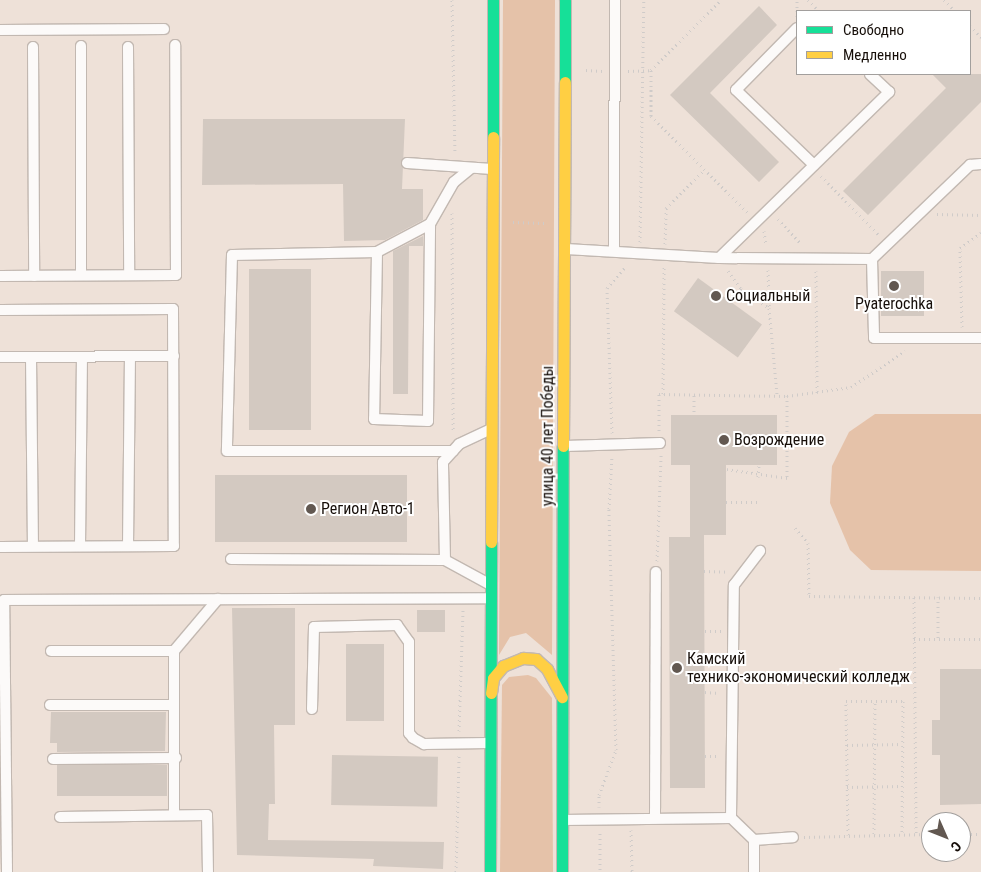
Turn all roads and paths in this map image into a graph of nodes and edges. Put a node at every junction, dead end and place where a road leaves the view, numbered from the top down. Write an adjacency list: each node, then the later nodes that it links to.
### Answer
1 (452, 0): 26 (path)
2 (493, 0): 28 (street)
3 (565, 0): 40 (street, улица 40 лет Победы)
4 (614, 0): 20 (lane)
5 (721, 0): 19 (path)
6 (808, 0): 8 (path)
7 (944, 0): 9 (path)
8 (818, 10)
9 (954, 10)
10 (971, 27): 14 (path)
11 (164, 29): 13 (lane)
12 (796, 29): 25 (lane)
13 (0, 30)
14 (981, 37)
15 (175, 44): 49 (lane)
16 (81, 46): 48 (lane)
17 (33, 47): 51 (lane)
18 (128, 47): 49 (lane)
19 (651, 70): 20 (path); 29 (path)
20 (614, 71): 22 (path); 41 (lane)
21 (871, 75): 25 (lane)
22 (584, 80)
23 (407, 163): 26 (lane)
24 (981, 164): 32 (lane)
25 (813, 166): 31 (lane); 44 (path)
26 (455, 168): 27 (lane)
27 (471, 168): 28 (lane); 30 (lane)
28 (493, 169): 69 (street)
29 (704, 170): 34 (path); 43 (path)
30 (454, 182): 37 (lane); 72 (path)
31 (769, 210): 34 (lane); 39 (path)
32 (921, 214): 33 (path); 44 (lane)
33 (981, 215)
34 (756, 221): 45 (lane)
35 (504, 222): 36 (path)
36 (554, 223)
37 (430, 224): 42 (lane); 42 (lane)
38 (981, 233): 56 (path)
39 (801, 244)
40 (566, 250): 41 (lane); 71 (street, улица 40 лет Победы)
41 (614, 250): 43 (lane)
42 (377, 252): 72 (lane)
43 (665, 252): 45 (lane); 63 (path)
44 (884, 252): 47 (lane)
45 (719, 258): 46 (lane); 52 (path)
46 (816, 258): 47 (lane); 64 (path)
47 (872, 259): 55 (lane)
48 (81, 275): 49 (lane); 51 (lane)
49 (129, 275)
50 (0, 276): 51 (lane)
51 (34, 276)
52 (742, 289): 53 (path); 66 (path)
53 (730, 300)
54 (0, 310): 59 (lane)
55 (926, 337): 56 (lane); 64 (path)
56 (962, 338): 57 (lane)
57 (981, 338)
58 (130, 356): 59 (lane); 62 (lane); 82 (lane)
59 (174, 356): 82 (lane)
60 (0, 357): 61 (lane)
61 (32, 357): 62 (lane); 80 (lane)
62 (82, 357): 81 (lane)
63 (663, 394): 65 (path); 70 (path)
64 (817, 394): 67 (path)
65 (694, 395): 66 (path); 68 (path)
66 (777, 395): 67 (path)
67 (787, 396): 75 (path)
68 (694, 415)
69 (490, 429): 72 (lane); 89 (street)
70 (660, 443): 71 (lane); 87 (path)
71 (564, 446): 102 (street, улица 40 лет Победы)
72 (454, 451): 85 (lane)
73 (759, 465): 75 (path)
74 (726, 469): 75 (path)
75 (758, 477)
76 (726, 502): 77 (path)
77 (760, 502)
78 (794, 528): 90 (path)
79 (0, 546): 80 (lane)
80 (33, 546): 81 (lane)
81 (80, 546): 82 (lane)
82 (128, 546)
83 (760, 551): 88 (lane)
84 (231, 559): 85 (lane)
85 (445, 560): 89 (lane)
86 (704, 571): 88 (path)
87 (656, 572): 121 (lane)
88 (744, 572): 122 (lane)
89 (489, 585): 93 (street)
90 (914, 597): 91 (path); 97 (path)
91 (938, 597): 94 (path); 98 (path)
92 (464, 598): 93 (lane); 95 (lane); 108 (path)
93 (489, 598): 106 (street)
94 (981, 598)
95 (218, 599): 96 (lane); 100 (lane)
96 (2, 614): 131 (lane)
97 (914, 639): 98 (path); 126 (path)
98 (938, 639): 99 (path)
99 (981, 639)
100 (174, 650): 101 (lane); 105 (lane)
101 (51, 651)
102 (563, 699): 106 (street); 123 (street, улица 40 лет Победы)
103 (875, 701): 110 (path); 111 (path); 112 (path)
104 (50, 705): 105 (lane)
105 (174, 705): 113 (lane)
106 (489, 706): 109 (street)
107 (312, 709): 108 (lane)
108 (459, 743): 109 (lane); 133 (path)
109 (489, 743): 134 (street)
110 (875, 744): 111 (path); 112 (path); 115 (path)
111 (902, 744): 116 (path)
112 (847, 746): 117 (path)
113 (176, 758): 114 (lane); 118 (lane)
114 (53, 759)
115 (874, 786): 116 (path); 117 (path); 124 (path)
116 (902, 786): 125 (path)
117 (847, 787): 128 (path)
118 (174, 815): 119 (lane); 132 (lane)
119 (60, 817)
120 (631, 817): 121 (lane); 123 (lane); 136 (path)
121 (655, 817): 122 (lane)
122 (731, 818): 130 (lane)
123 (562, 820): 135 (street, улица 40 лет Победы)
124 (874, 834): 125 (path); 128 (path)
125 (902, 834): 126 (path)
126 (916, 834): 127 (path)
127 (921, 834)
128 (848, 835): 129 (path)
129 (793, 838): 130 (lane)
130 (754, 840): 137 (lane)
131 (7, 872)
132 (208, 872)
133 (456, 872)
134 (490, 872)
135 (562, 872)
136 (632, 872)
137 (754, 872)

